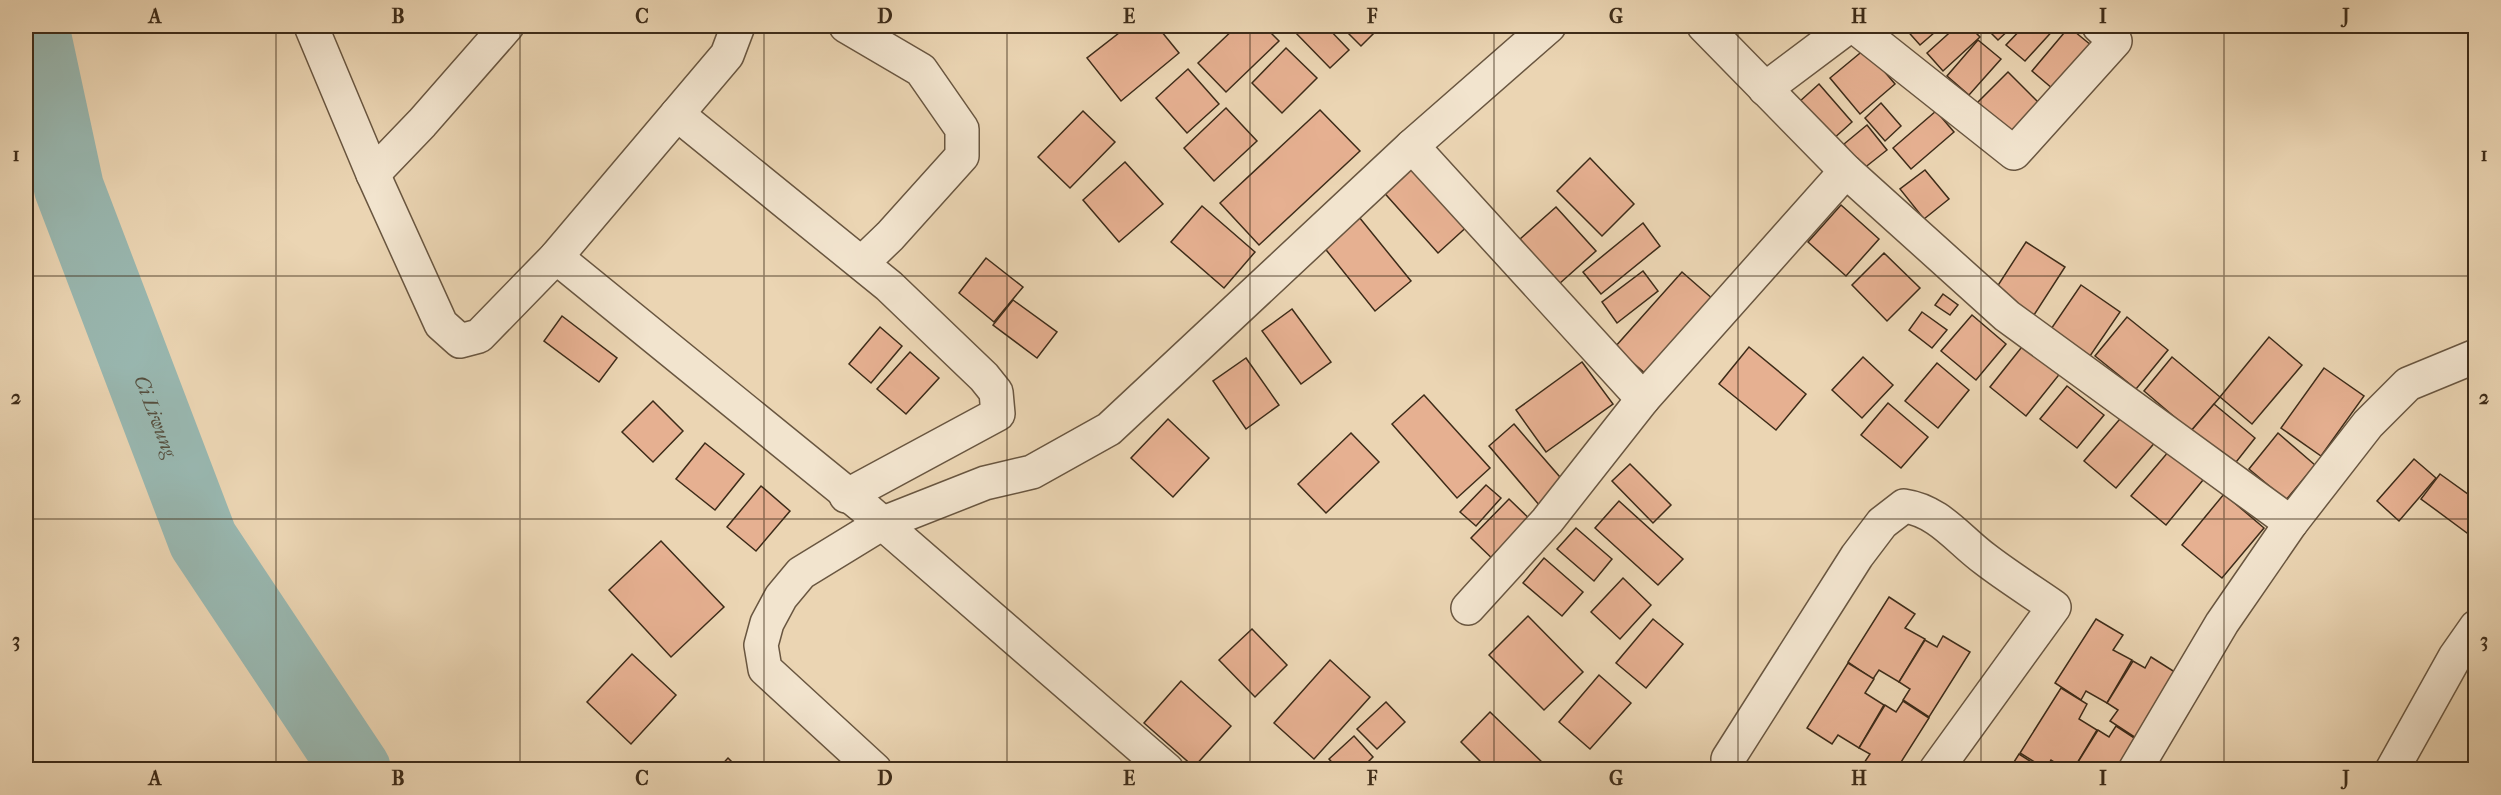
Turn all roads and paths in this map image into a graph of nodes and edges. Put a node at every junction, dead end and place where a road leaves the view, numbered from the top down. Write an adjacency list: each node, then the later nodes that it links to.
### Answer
1 (312, 26): 14 (street)
2 (507, 26): 14 (street)
3 (739, 26): 11 (street)
4 (846, 26): 16 (street)
5 (1549, 26): 12 (street)
6 (1704, 26): 10 (street)
7 (1849, 26): 10 (street)
8 (1854, 26): 9 (street)
9 (2099, 26)
10 (1765, 89): 13 (street)
11 (677, 114): 15 (street); 16 (street)
12 (1412, 146): 18 (street); 21 (street)
13 (1846, 171): 18 (street); 20 (street)
14 (373, 174): 15 (street)
15 (556, 257): 19 (street)
16 (862, 263): 19 (street)
17 (2475, 356): 20 (street)
18 (1643, 399): 22 (street)
19 (846, 496): 21 (street)
20 (2291, 523): 28 (street)
21 (881, 524): 25 (street); 26 (street)
22 (1468, 608)
23 (2475, 627): 29 (street)
24 (1727, 766): 27 (street)
25 (874, 770)
26 (1167, 770)
27 (1936, 770)
28 (2135, 770)
29 (2392, 770)

